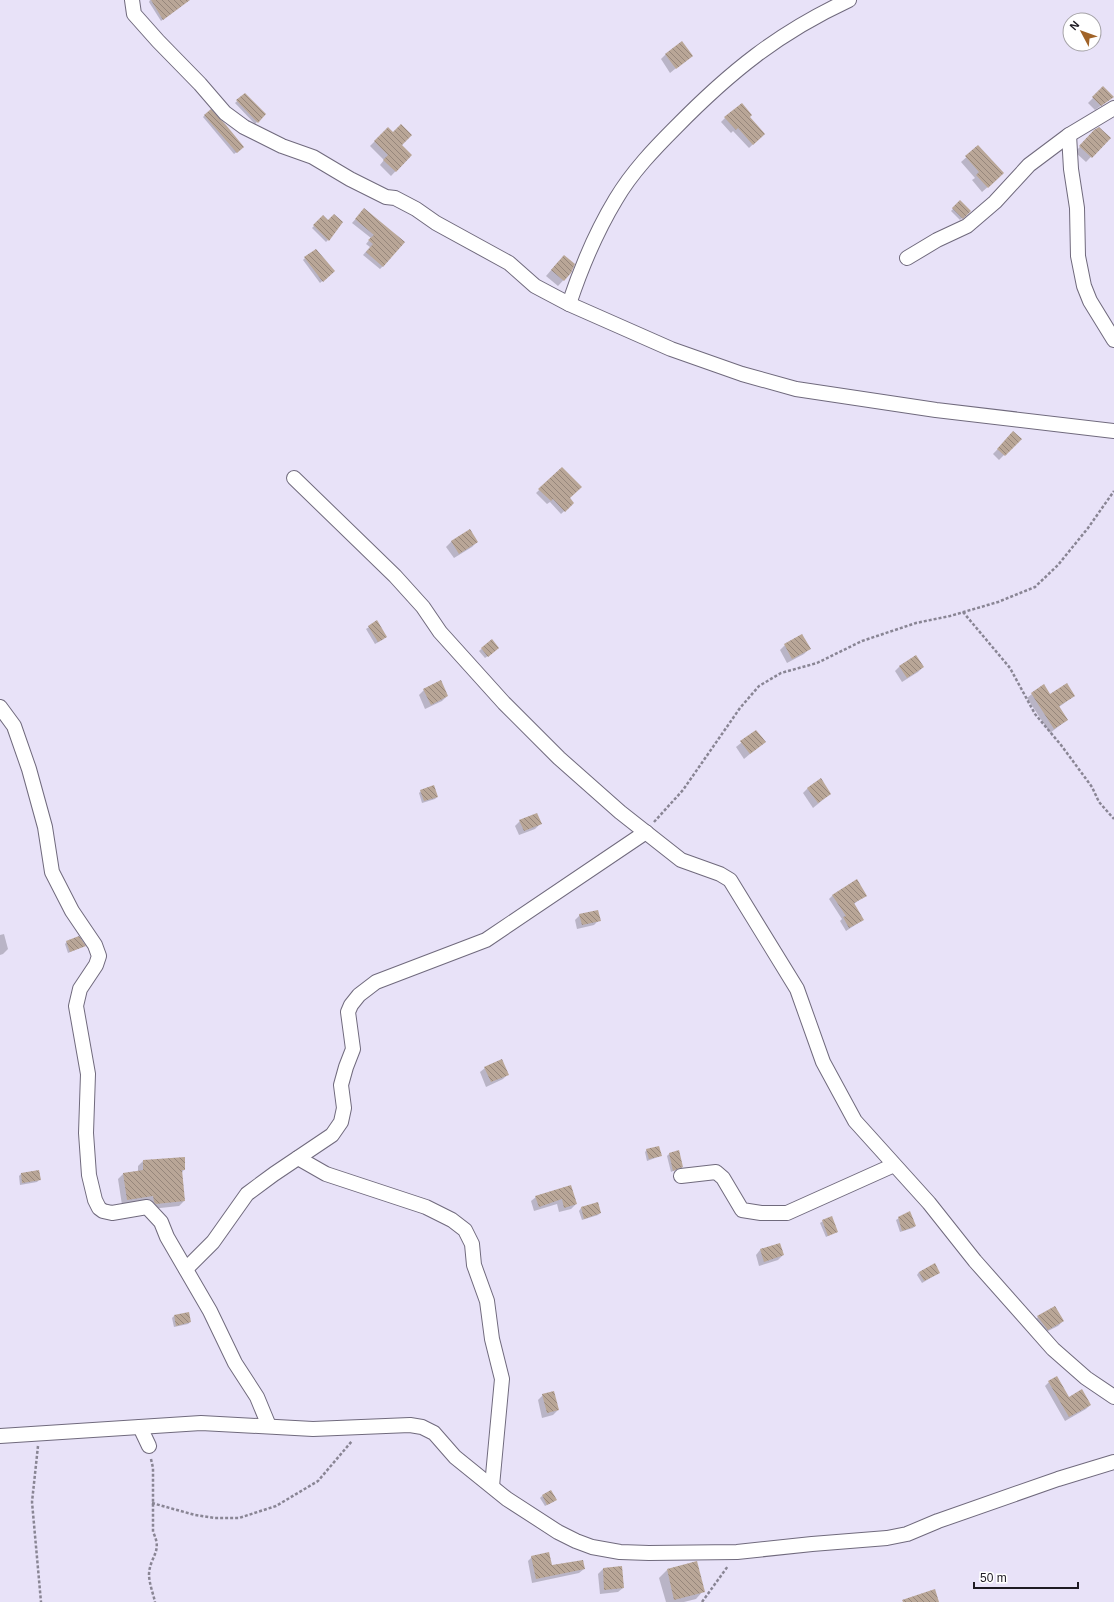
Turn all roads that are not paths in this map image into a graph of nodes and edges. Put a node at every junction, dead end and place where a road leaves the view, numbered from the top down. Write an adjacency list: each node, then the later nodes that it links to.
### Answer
1 (132, 0): 6 (street)
2 (849, 0): 6 (street)
3 (1114, 108): 4 (street)
4 (1069, 135): 5 (street); 7 (street)
5 (907, 258)
6 (569, 304): 8 (street)
7 (1114, 340)
8 (1114, 431)
9 (294, 478): 11 (street)
10 (0, 707): 15 (street)
11 (646, 832): 12 (street); 13 (street)
12 (298, 1158): 15 (street); 22 (street)
13 (894, 1165): 14 (street); 16 (street)
14 (681, 1176)
15 (186, 1269): 17 (street)
16 (1114, 1397)
17 (269, 1426): 18 (street); 22 (street)
18 (140, 1427): 19 (street); 20 (street)
19 (0, 1436)
20 (149, 1446)
21 (1114, 1462): 22 (street)
22 (492, 1486)

